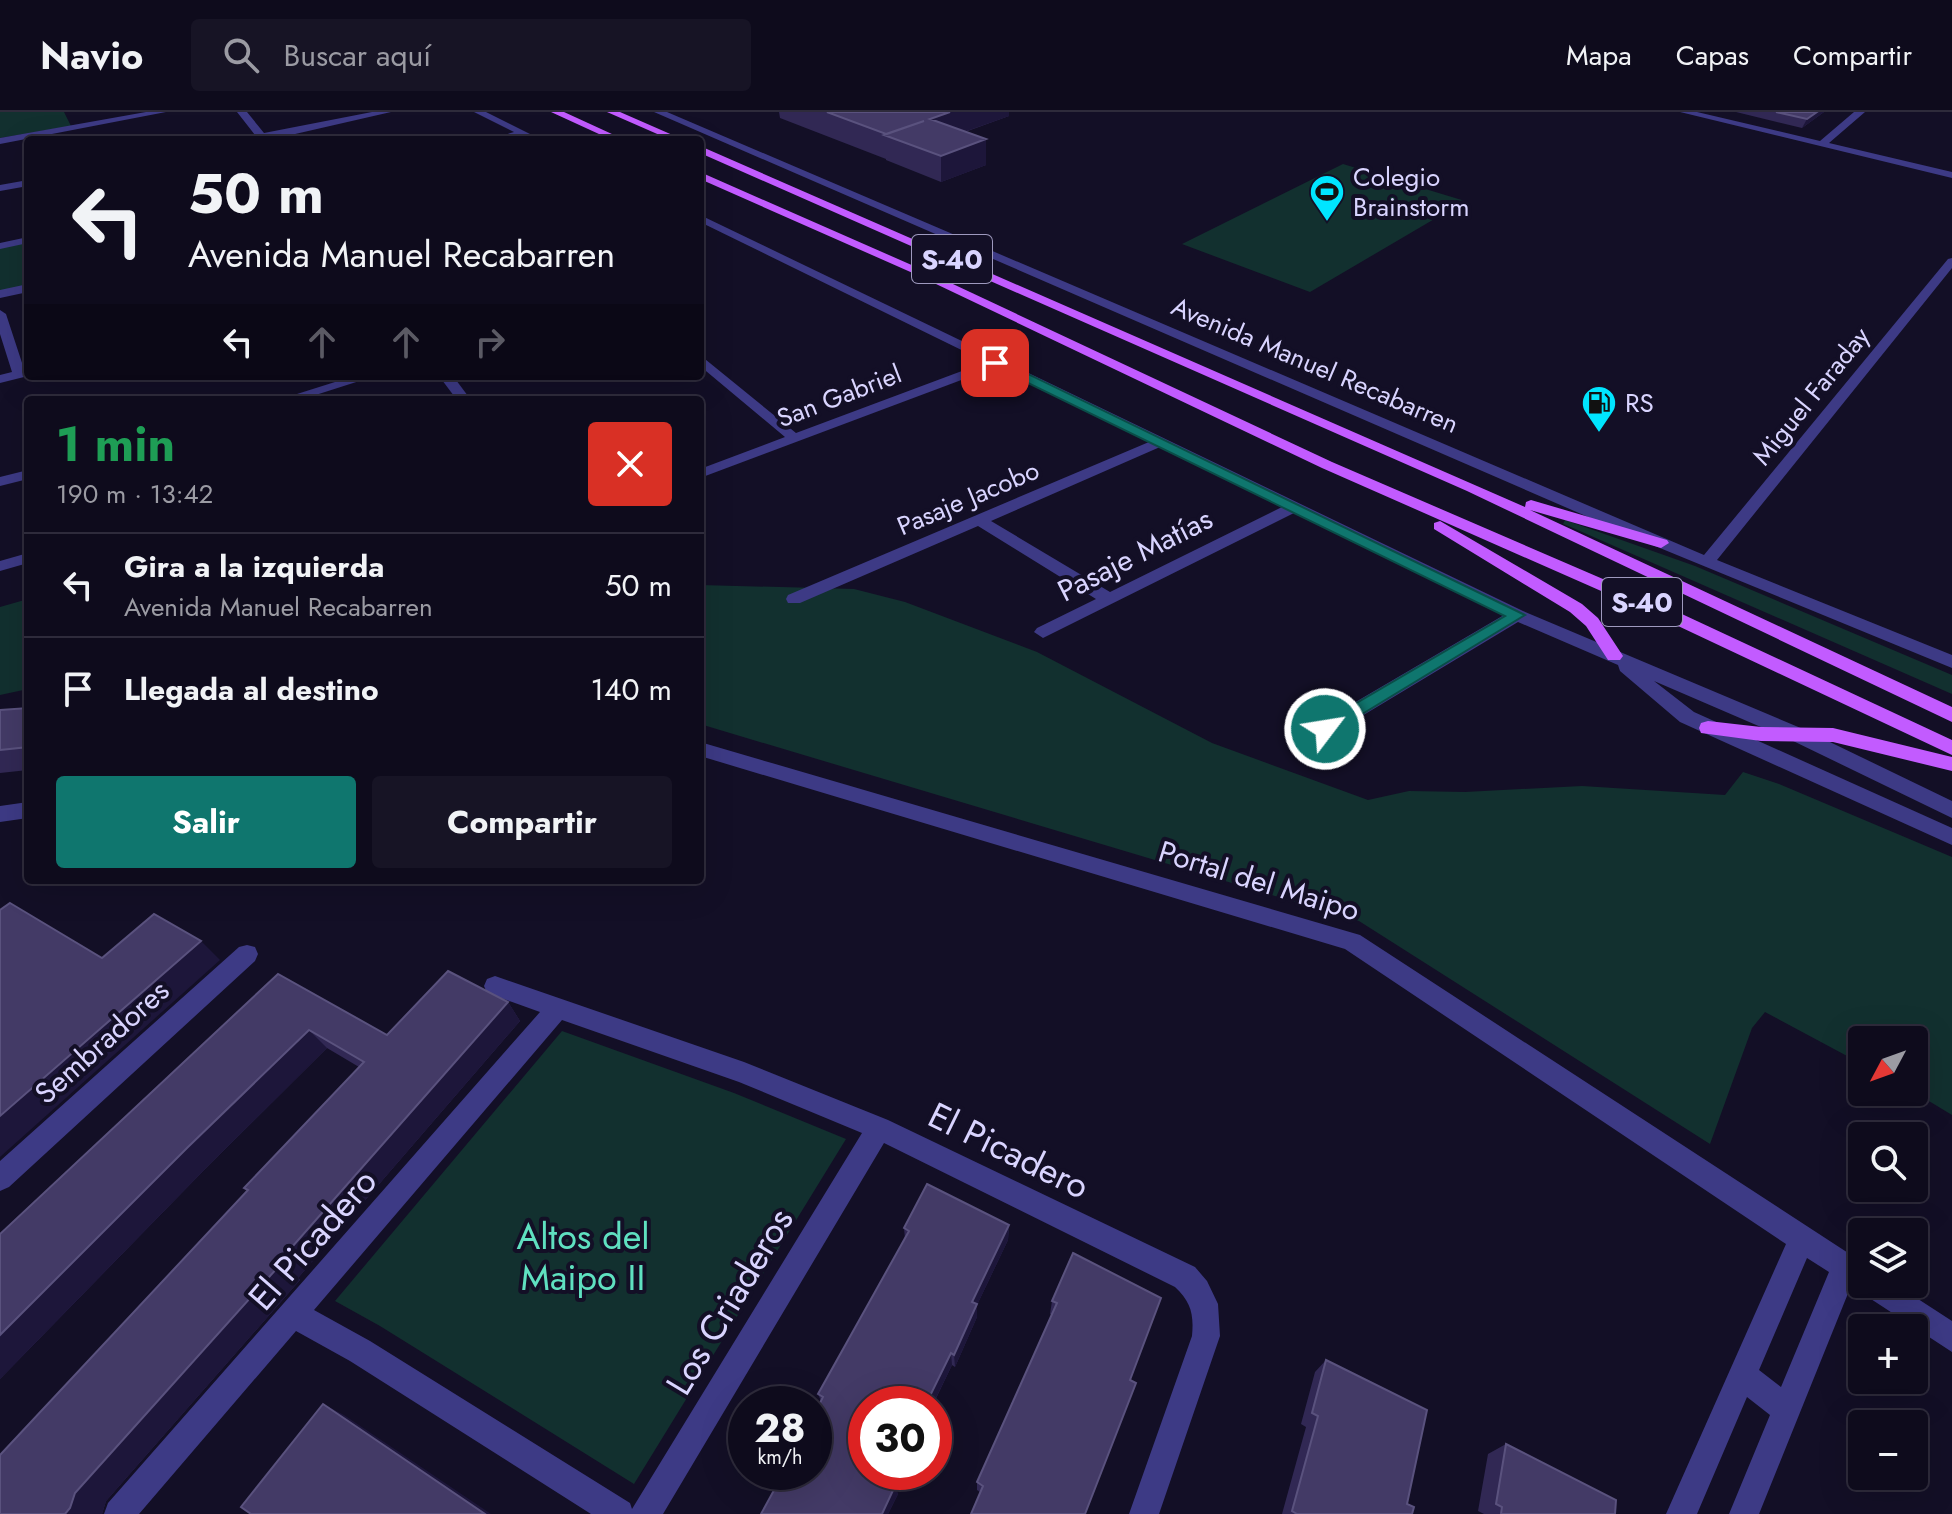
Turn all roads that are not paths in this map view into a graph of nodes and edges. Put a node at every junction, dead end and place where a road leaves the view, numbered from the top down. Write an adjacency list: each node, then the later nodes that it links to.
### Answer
1 (72, 112): 11 (street)
2 (161, 112): 11 (street)
3 (242, 112): 14 (street)
4 (386, 112): 15 (street)
5 (479, 112): 12 (street)
6 (556, 112): 18 (main road)
7 (612, 112): 19 (main road)
8 (659, 112): 50 (street, Avenida Manuel Recabarren)
9 (1685, 112): 22 (street)
10 (1859, 112): 22 (street)
11 (81, 126): 13 (street)
12 (523, 133): 16 (street); 17 (street)
13 (27, 136)
14 (261, 136)
15 (272, 136)
16 (510, 136)
17 (529, 136)
18 (611, 136)
19 (669, 136)
20 (24, 137): 21 (street)
21 (0, 141)
22 (1822, 144): 24 (street)
23 (704, 151): 47 (main road, Avenida Manuel Recabarren / S-40)
24 (1952, 175)
25 (704, 177): 43 (main road, S-40)
26 (24, 184): 27 (street)
27 (0, 188)
28 (704, 220): 36 (street)
29 (24, 241): 30 (street)
30 (0, 246)
31 (1952, 261): 52 (street, Miguel Faraday)
32 (24, 289): 33 (street)
33 (0, 294)
34 (0, 314): 37 (street)
35 (704, 362): 41 (street)
36 (995, 363): 41 (street, San Gabriel); 42 (street)
37 (23, 373): 38 (street)
38 (0, 379)
39 (354, 380): 40 (street)
40 (299, 396)
41 (794, 438): 44 (street, San Gabriel)
42 (1161, 442): 48 (street); 49 (street, Pasaje Jacobo)
43 (1327, 465): 58 (main road); 64 (main road, S-40)
44 (704, 472)
45 (24, 475): 46 (street)
46 (0, 482)
47 (1472, 488): 50 (main road); 60 (main road, Avenida Manuel Recabarren / S-40)
48 (1295, 506): 55 (street, Pasaje Matías); 56 (street)
49 (979, 520): 54 (street, Pasaje Jacobo); 55 (street)
50 (1661, 543): 52 (street, Avenida Manuel Recabarren)
51 (24, 559): 53 (street)
52 (1707, 562): 59 (street, Avenida Manuel Recabarren)
53 (1, 566)
54 (794, 599)
55 (1109, 599): 57 (street, Pasaje Matías)
56 (1517, 615): 58 (street); 62 (street)
57 (1043, 632)
58 (1614, 656): 61 (street); 63 (street)
59 (1952, 662)
60 (1952, 715)
61 (1708, 728): 63 (main road); 70 (street)
62 (1325, 729)
63 (1796, 734): 66 (main road); 67 (street)
64 (1952, 748)
65 (704, 750): 76 (street, Portal del Maipo)
66 (1952, 764)
67 (1952, 810)
68 (24, 811): 69 (street)
69 (1, 815)
70 (1952, 837)
71 (247, 954): 75 (street, Sembradores)
72 (495, 986): 73 (street, El Picadero)
73 (558, 1008): 74 (street, El Picadero); 80 (street, El Picadero)
74 (879, 1128): 86 (street, Los Criaderos); 87 (street, El Picadero)
75 (0, 1178)
76 (1802, 1239): 77 (street, Portal del Maipo); 82 (street)
77 (1848, 1268)
78 (1848, 1284): 83 (street)
79 (1892, 1298): 81 (street)
80 (295, 1315): 84 (street, El Picadero); 85 (street)
81 (1952, 1338)
82 (1741, 1374): 83 (street); 88 (street)
83 (1786, 1409): 89 (street)
84 (119, 1514)
85 (619, 1514)
86 (646, 1514)
87 (1144, 1514)
88 (1681, 1514)
89 (1744, 1514)

